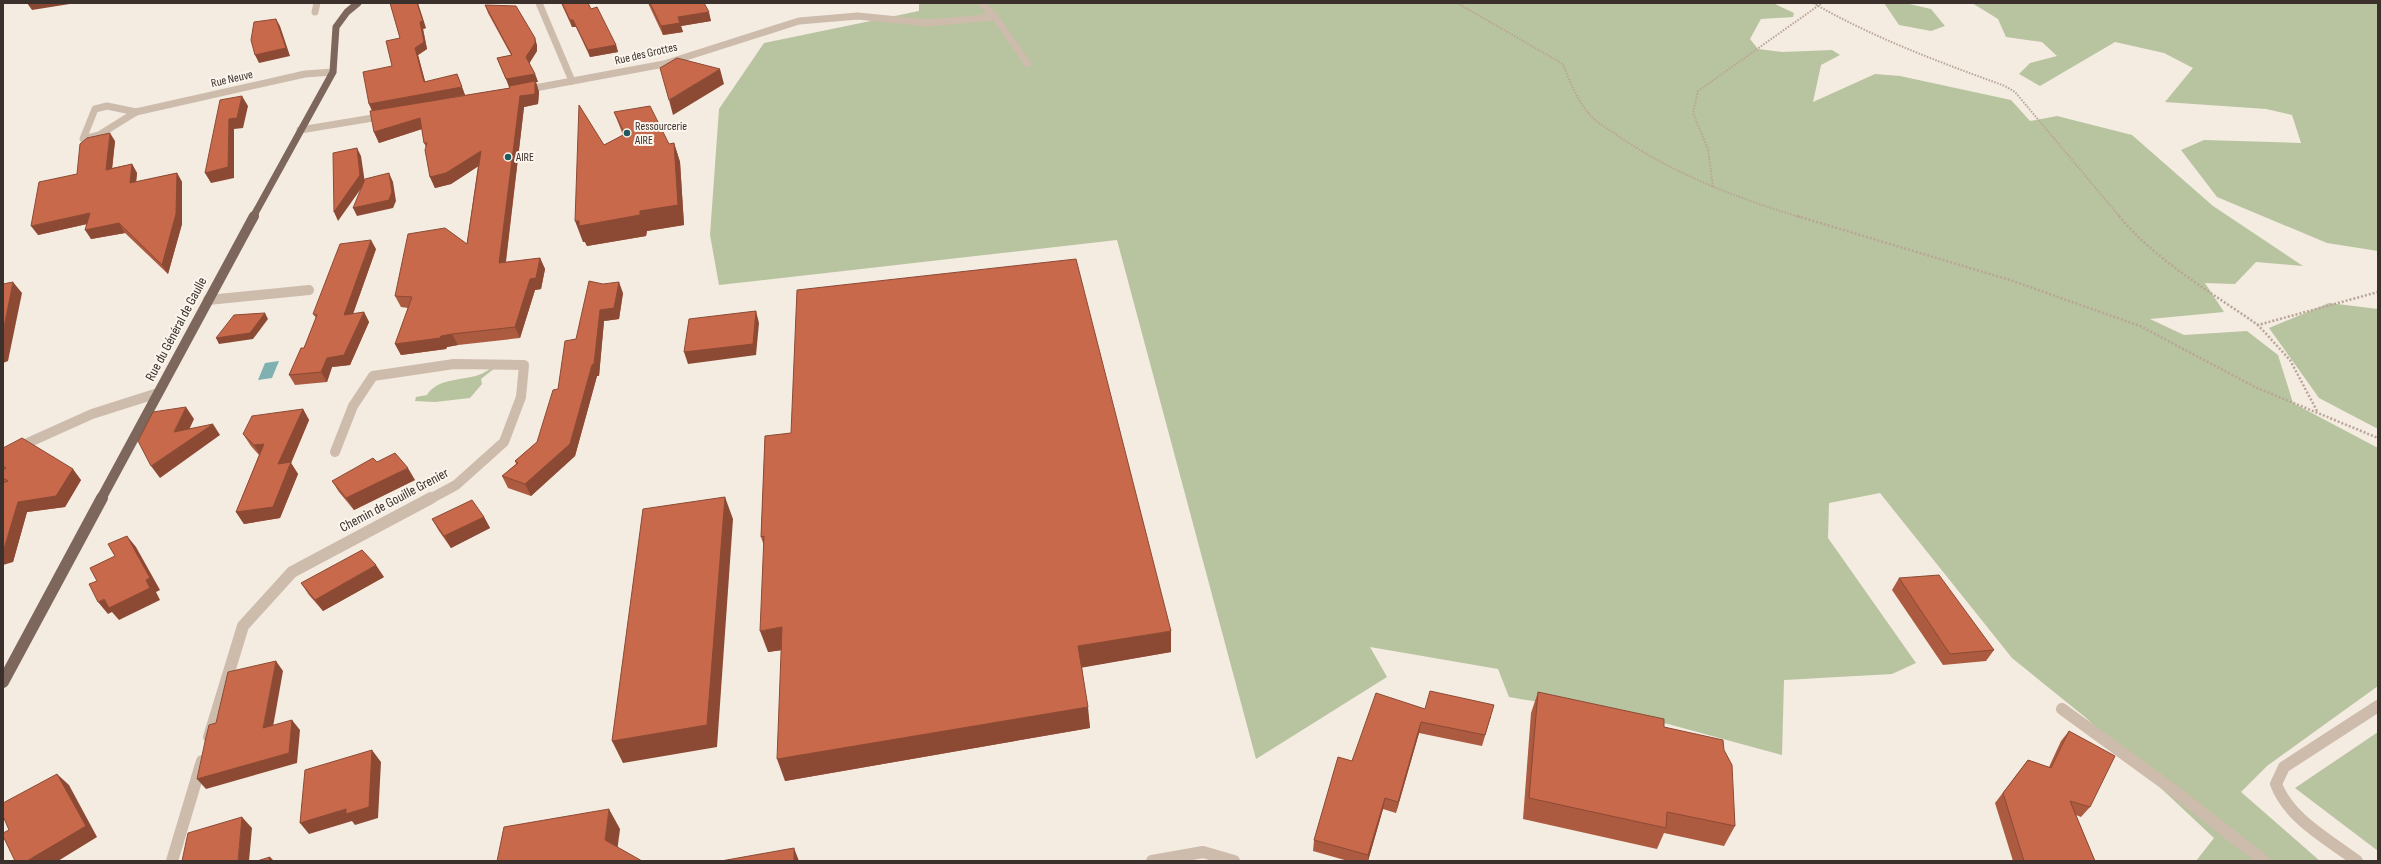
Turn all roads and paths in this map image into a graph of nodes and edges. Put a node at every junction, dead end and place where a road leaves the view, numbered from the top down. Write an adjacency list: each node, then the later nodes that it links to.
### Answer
1 (317, 3): 9 (street)
2 (358, 3): 12 (main road, Rue du Général de Gaulle)
3 (539, 3): 13 (street)
4 (982, 3): 10 (street)
5 (1457, 3): 18 (path)
6 (1813, 3): 8 (path)
7 (1822, 3): 8 (path)
8 (1817, 7): 18 (path); 22 (path)
9 (315, 12)
10 (995, 17): 11 (street); 13 (street, Rue des Grottes)
11 (1028, 64)
12 (333, 72): 15 (street, Rue Neuve); 17 (main road, Rue du Général de Gaulle)
13 (572, 81): 14 (street, Rue des Grottes)
14 (517, 91)
15 (136, 112): 15 (street, Rue Neuve)
16 (392, 115): 17 (street)
17 (300, 130): 21 (main road, Rue du Général de Gaulle)
18 (1713, 187): 24 (path)
19 (308, 290): 21 (street)
20 (2378, 292): 22 (path)
21 (208, 300): 23 (main road, Rue du Général de Gaulle)
22 (2258, 325): 24 (path)
23 (158, 393): 27 (street); 28 (main road, Rue du Général de Gaulle)
24 (2318, 412): 25 (path)
25 (2378, 438)
26 (335, 452): 31 (street, Chemin de Gouille Grenier)
27 (3, 454)
28 (3, 682)
29 (2378, 706): 35 (street)
30 (2062, 710): 34 (street)
31 (172, 861)
32 (1152, 861): 33 (street)
33 (1234, 861)
34 (2264, 861)
35 (2357, 861)

